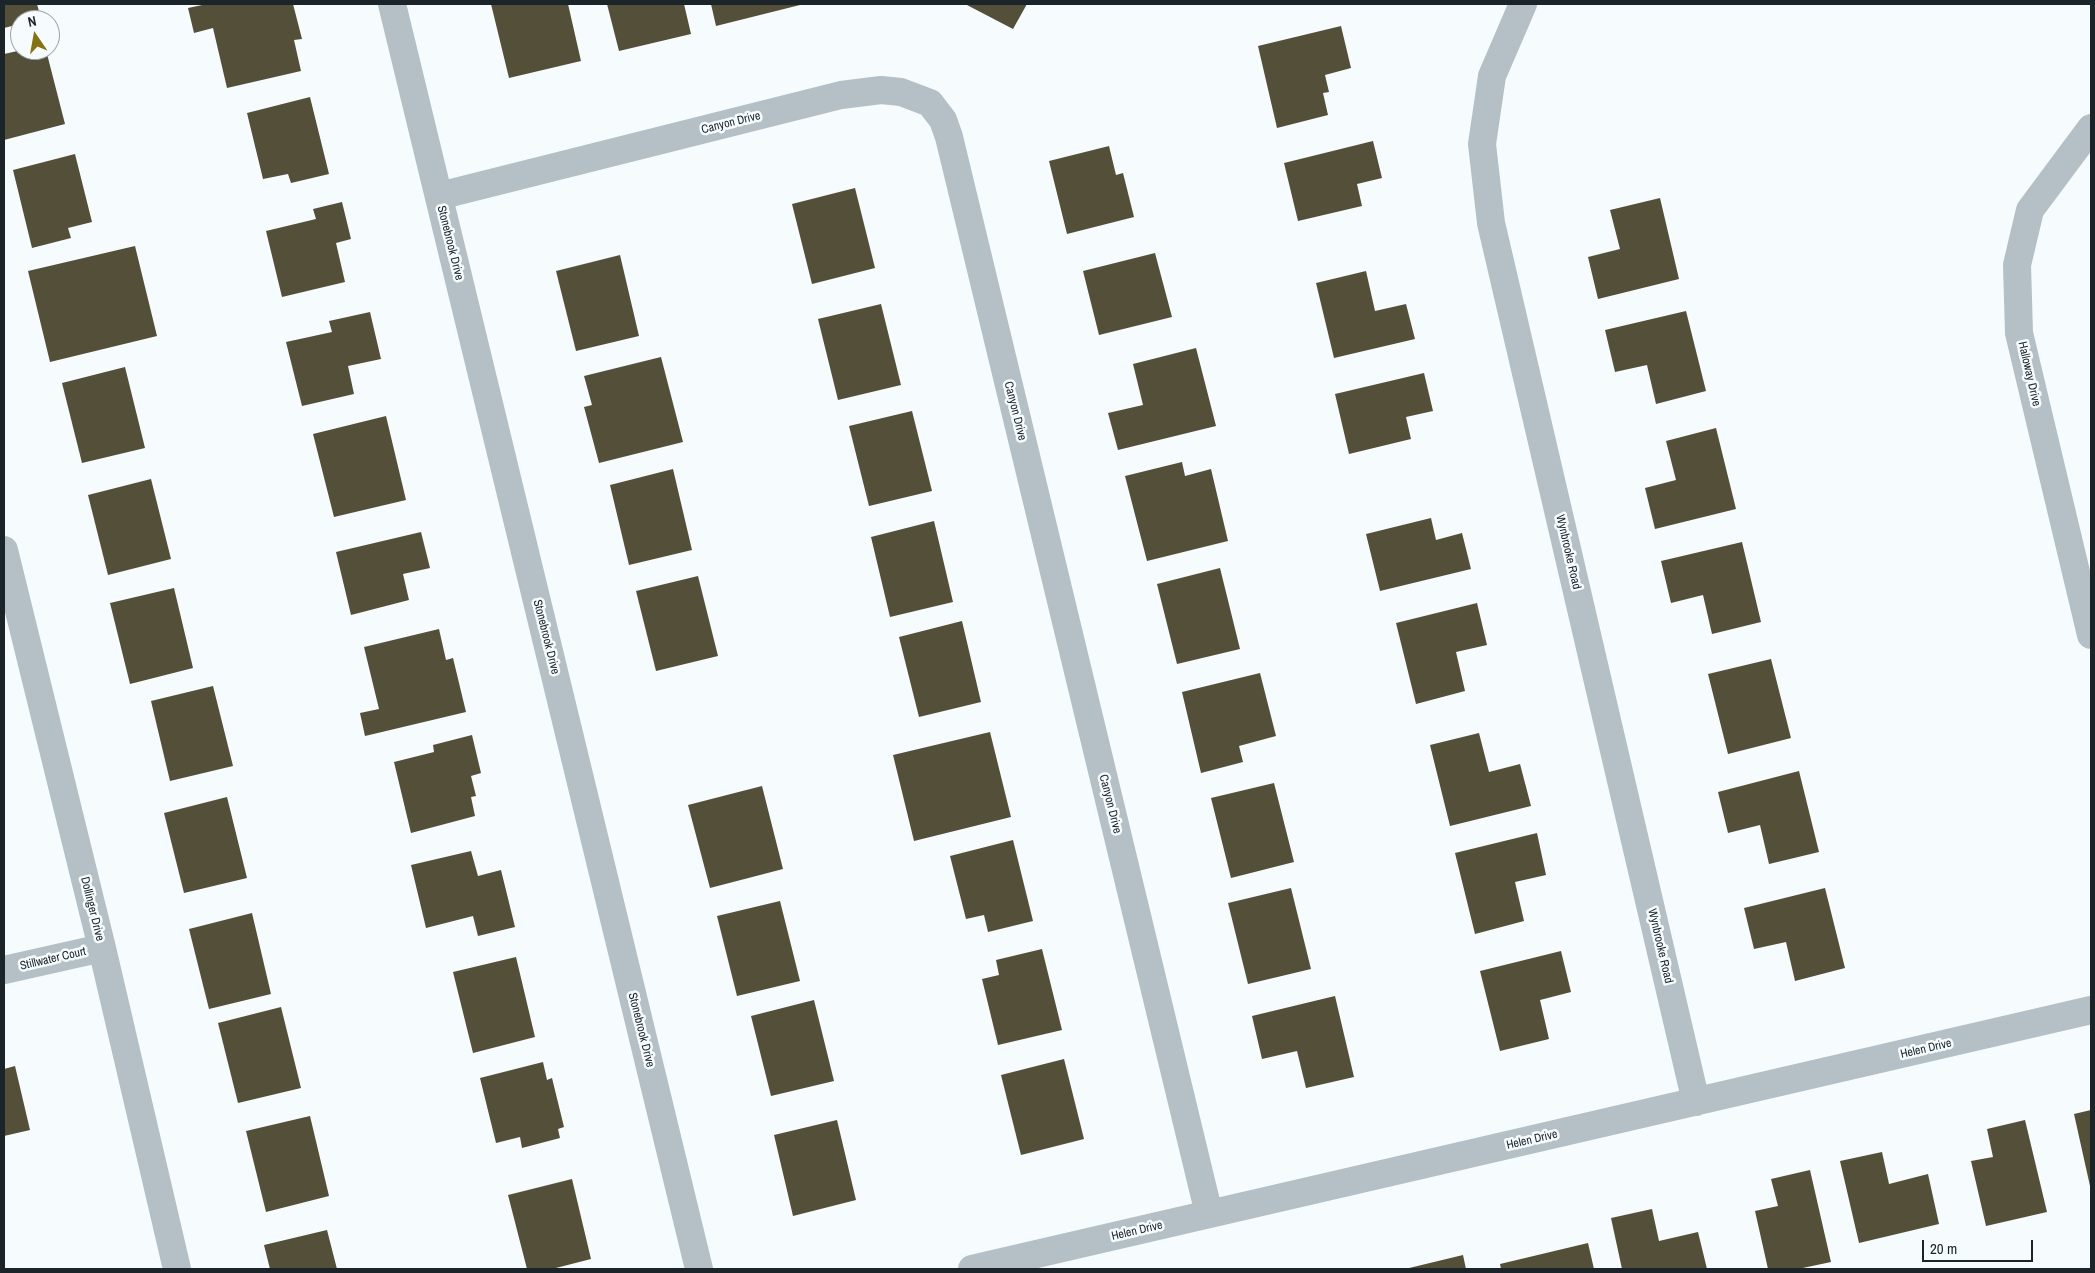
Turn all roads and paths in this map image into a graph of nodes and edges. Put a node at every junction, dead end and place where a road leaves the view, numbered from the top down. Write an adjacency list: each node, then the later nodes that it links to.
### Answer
1 (392, 4): 4 (street, Stonebrook Drive)
2 (1523, 4): 10 (street, Wynbrooke Road)
3 (2091, 128): 6 (street, Halloway Drive)
4 (439, 196): 11 (street, Canyon Drive); 13 (street, Stonebrook Drive)
5 (4, 550): 7 (street, Dollinger Drive)
6 (2091, 635)
7 (102, 948): 8 (street, Stillwater Court); 12 (street, Dollinger Drive)
8 (4, 970)
9 (2091, 1010): 10 (street, Helen Drive)
10 (1696, 1102): 11 (street, Helen Drive)
11 (1209, 1214): 14 (street, Helen Drive)
12 (177, 1269)
13 (699, 1269)
14 (972, 1269)

